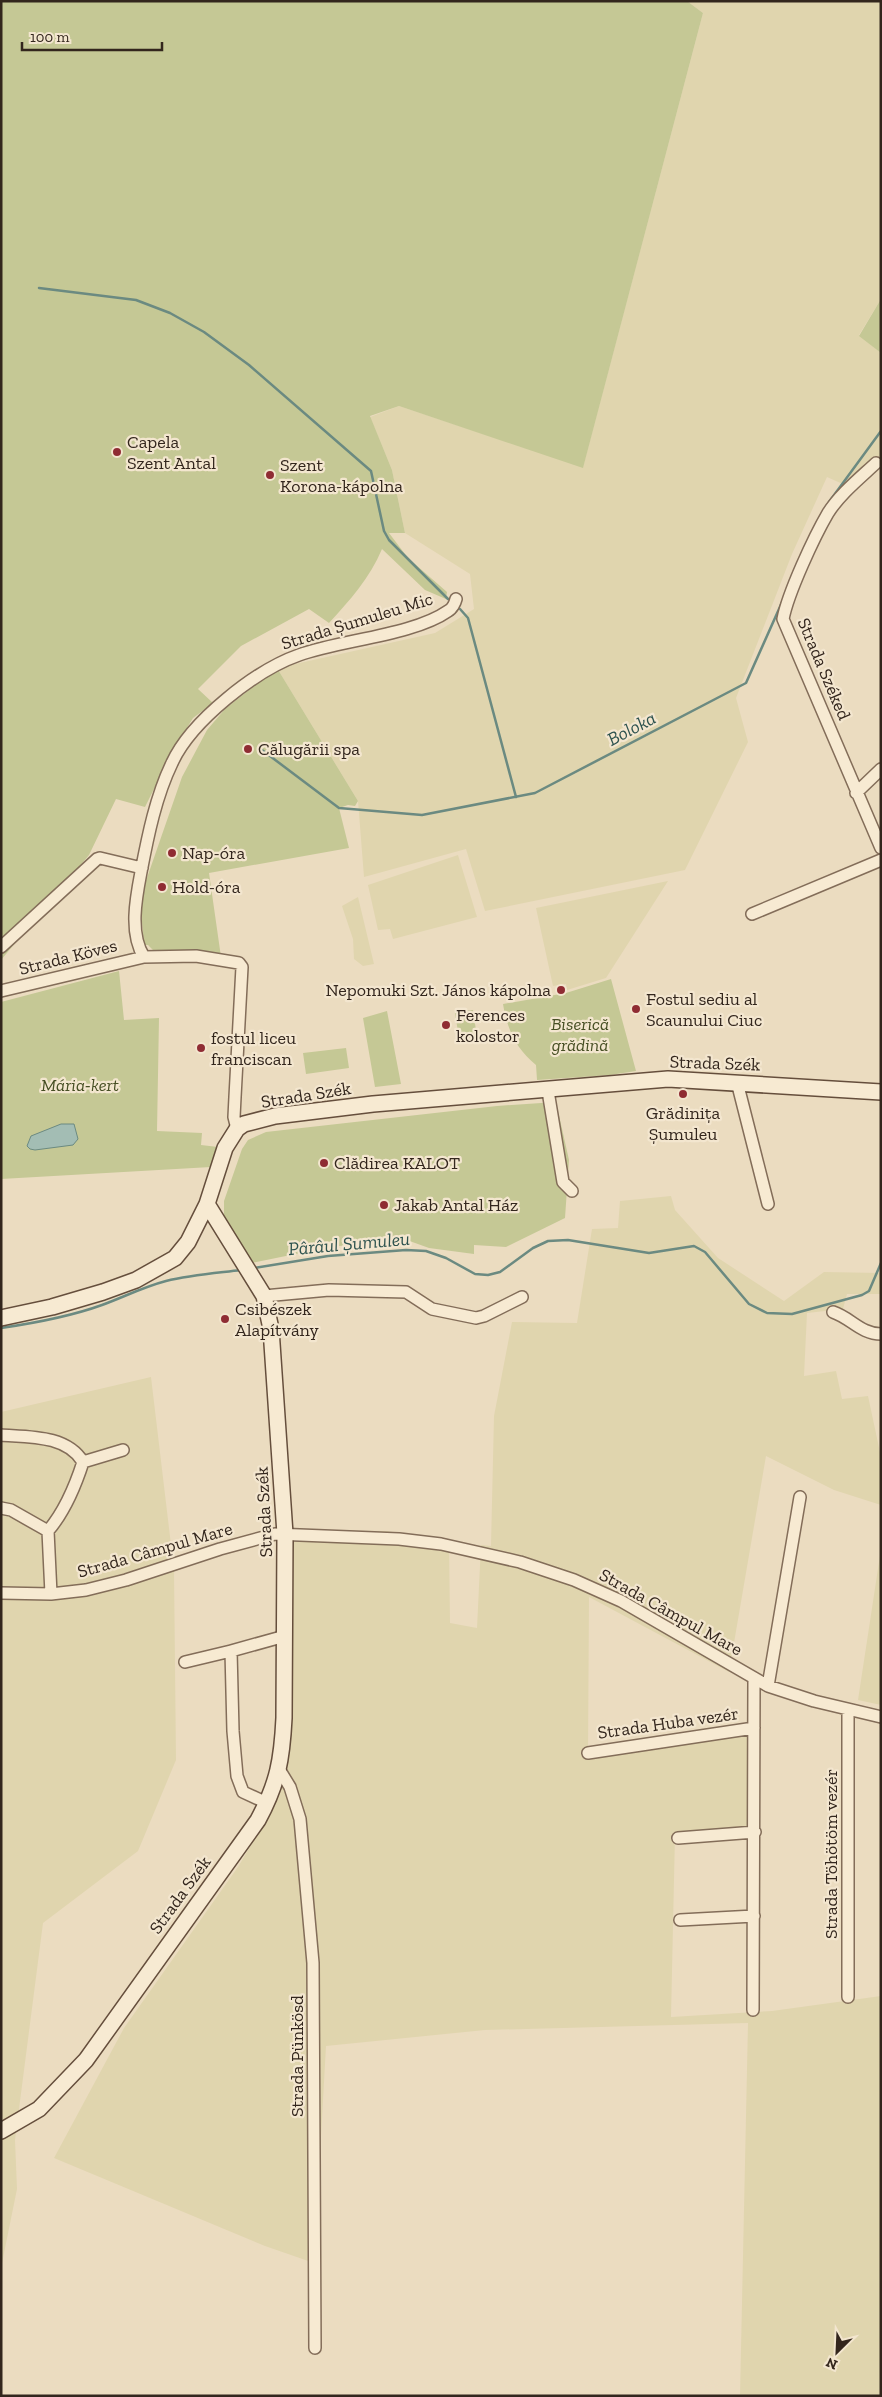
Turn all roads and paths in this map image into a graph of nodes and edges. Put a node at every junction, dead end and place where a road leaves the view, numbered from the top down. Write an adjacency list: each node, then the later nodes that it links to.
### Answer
1 (876, 462): 4 (street, Strada Széked)
2 (456, 599): 7 (street, Strada Șumuleu Mic)
3 (881, 769): 4 (street)
4 (856, 793): 5 (street, Strada Széked)
5 (881, 848)
6 (881, 860): 8 (street)
7 (142, 868): 9 (street); 10 (street, Strada Șumuleu Mic)
8 (752, 914)
9 (1, 947)
10 (144, 957): 11 (street, Strada Köves); 15 (street)
11 (1, 991)
12 (737, 1082): 13 (street, Strada Szék); 14 (street, Strada Szék); 18 (street)
13 (548, 1091): 15 (street, Strada Szék); 16 (street)
14 (881, 1092)
15 (237, 1130): 17 (street)
16 (572, 1191)
17 (207, 1204): 19 (street, Strada Szék); 22 (street)
18 (768, 1204)
19 (264, 1296): 20 (street); 30 (street, Strada Szék)
20 (522, 1297)
21 (833, 1312): 23 (street)
22 (1, 1318)
23 (881, 1334)
24 (1, 1435): 26 (street)
25 (123, 1450): 26 (street)
26 (83, 1462): 29 (street)
27 (800, 1497): 37 (street)
28 (1, 1508): 29 (street)
29 (48, 1531): 32 (street)
30 (286, 1534): 32 (street, Strada Câmpul Mare); 33 (street, Strada Szék); 36 (street, Strada Câmpul Mare)
31 (1, 1593): 32 (street, Strada Câmpul Mare)
32 (51, 1594)
33 (285, 1636): 34 (street); 42 (street, Strada Szék)
34 (231, 1651): 35 (street); 43 (street)
35 (185, 1662)
36 (754, 1679): 37 (street, Strada Câmpul Mare); 40 (street, Strada Huba vezér)
37 (768, 1686): 38 (street, Strada Câmpul Mare)
38 (848, 1710): 39 (street, Strada Câmpul Mare); 48 (street, Strada Töhötöm vezér)
39 (881, 1717)
40 (754, 1728): 41 (street, Strada Huba vezér); 44 (street, Strada Huba vezér)
41 (588, 1753)
42 (279, 1769): 43 (street, Strada Szék); 51 (street, Strada Pünkösd)
43 (267, 1804): 50 (street, Strada Szék)
44 (755, 1832): 45 (street); 46 (street, Strada Huba vezér)
45 (678, 1838)
46 (754, 1916): 47 (street); 49 (street, Strada Huba vezér)
47 (680, 1920)
48 (848, 1997)
49 (752, 2010)
50 (1, 2131)
51 (315, 2348)

